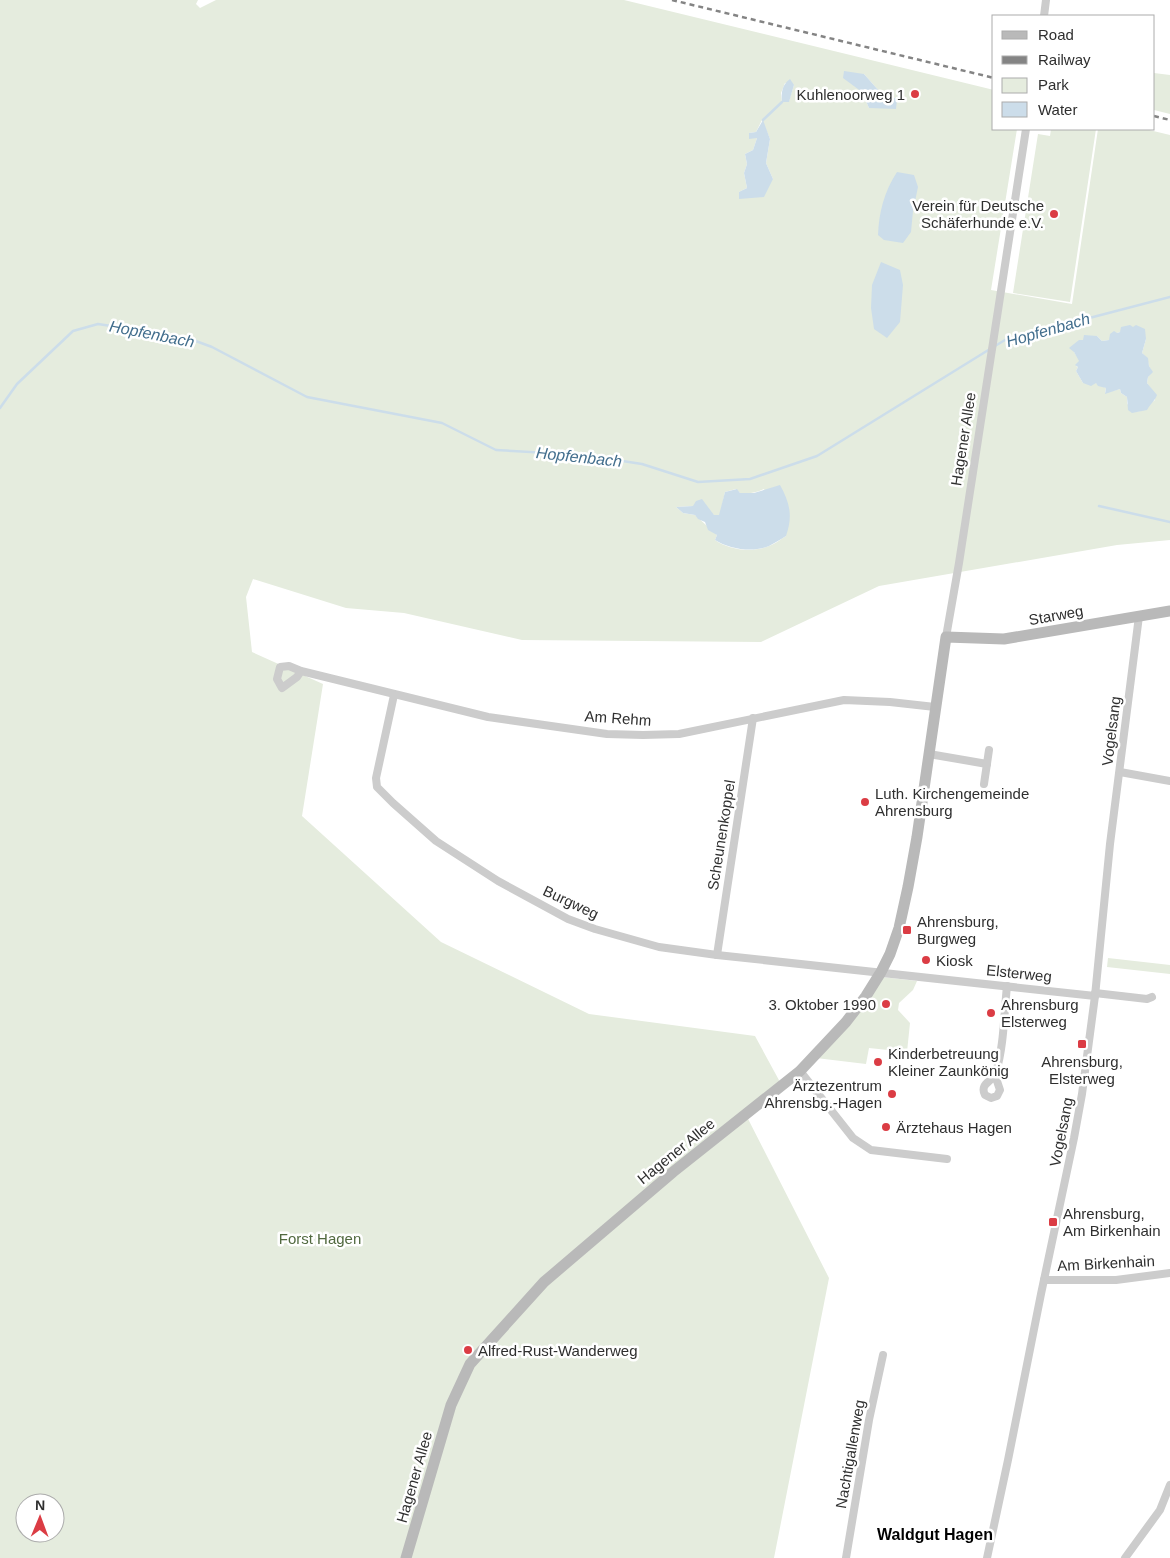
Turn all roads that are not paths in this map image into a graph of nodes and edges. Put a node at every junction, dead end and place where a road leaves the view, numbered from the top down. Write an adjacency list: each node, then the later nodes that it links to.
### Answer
1 (1046, 0): 2 (street)
2 (1044, 15)
3 (1026, 130): 6 (street, Hagener Allee)
4 (1170, 610): 5 (street, Starweg)
5 (1139, 616): 6 (street, Starweg); 14 (street, Vogelsang)
6 (946, 637): 9 (street, Hagener Allee)
7 (301, 671): 8 (street, Am Rehm)
8 (394, 695): 10 (street, Am Rehm); 17 (street, Burgweg)
9 (936, 707): 10 (street, Am Rehm); 12 (street, Hagener Allee)
10 (753, 718): 17 (street, Scheunenkoppel)
11 (989, 750): 13 (street)
12 (929, 754): 13 (street); 18 (street, Hagener Allee)
13 (987, 764): 16 (street)
14 (1120, 772): 15 (street); 20 (street, Vogelsang)
15 (1170, 780)
16 (984, 784)
17 (717, 955): 18 (street, Burgweg)
18 (881, 972): 19 (street, Elsterweg); 22 (street, Hagener Allee)
19 (1007, 986): 20 (street, Elsterweg); 23 (street)
20 (1095, 994): 21 (street, Elsterweg); 26 (street, Vogelsang)
21 (1152, 997)
22 (800, 1071): 24 (street); 29 (street, Hagener Allee)
23 (995, 1075)
24 (947, 1159)
25 (1170, 1273): 26 (street, Am Birkenhain)
26 (1044, 1280): 31 (street, Vogelsang)
27 (883, 1355): 30 (street, Nachtigallenweg)
28 (1170, 1485): 32 (street)
29 (406, 1558)
30 (846, 1558)
31 (987, 1558)
32 (1125, 1558)

